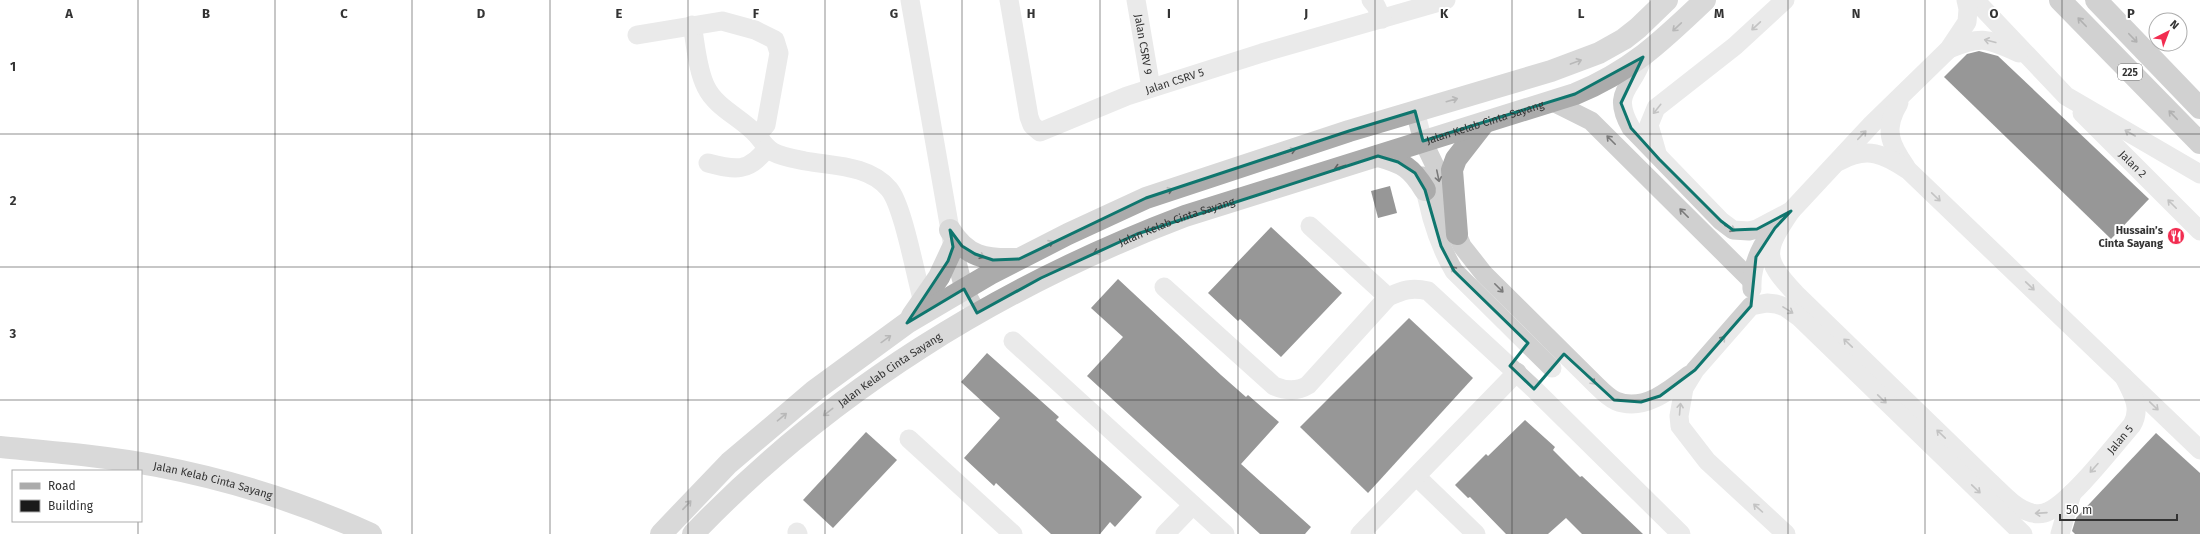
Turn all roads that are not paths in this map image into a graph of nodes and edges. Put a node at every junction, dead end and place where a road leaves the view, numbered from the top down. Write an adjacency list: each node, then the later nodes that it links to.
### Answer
1 (910, 0): 40 (street)
2 (1009, 0): 19 (street, Jalan CSRV 5)
3 (1136, 0): 19 (street, Jalan CSRV 9)
4 (1371, 0): 13 (street)
5 (1446, 0): 13 (street, Jalan CSRV 5)
6 (1667, 0): 24 (main road, one-way to 6)
7 (1705, 0): 18 (main road, Jalan Kelab Cinta Sayang, one-way to 18)
8 (1785, 0): 30 (street, one-way to 30)
9 (1966, 0): 16 (street)
10 (1976, 0): 17 (street)
11 (2060, 0): 28 (highway, 225, one-way to 11)
12 (2096, 0): 23 (highway, 225, one-way to 23)
13 (1382, 19): 19 (street, Jalan CSRV 5)
14 (692, 26): 15 (street); 26 (street); 26 (street)
15 (637, 35)
16 (1949, 49): 17 (street, one-way to 16); 20 (street)
17 (2026, 56): 21 (street)
18 (1642, 57): 22 (main road, Jalan Kelab Cinta Sayang); 30 (street)
19 (1152, 88)
20 (1906, 91): 32 (street, one-way to 20); 33 (street)
21 (2066, 96): 34 (street, one-way to 21); 38 (street, Jalan 2, one-way to 21)
22 (1553, 102): 25 (main road, Jalan Kelab Cinta Sayang); 42 (street, one-way to 22)
23 (2200, 108)
24 (1415, 111): 27 (street); 41 (main road, one-way to 24)
25 (1484, 123): 27 (main road, Jalan Kelab Cinta Sayang); 39 (main road)
26 (762, 141): 31 (street); 46 (street)
27 (1423, 141): 29 (main road, Jalan Kelab Cinta Sayang); 35 (street); 39 (street, one-way to 39)
28 (2200, 143)
29 (1378, 156): 35 (main road); 48 (main road, Jalan Kelab Cinta Sayang, one-way to 48)
30 (1659, 159): 36 (street, one-way to 36)
31 (708, 163)
32 (1835, 164): 33 (street); 36 (street)
33 (1908, 170): 55 (street, one-way to 55)
34 (2200, 174)
35 (1425, 190): 51 (street, one-way to 35)
36 (1791, 211): 42 (street); 61 (street, Jalan 5, one-way to 36)
37 (1310, 226): 45 (street)
38 (2200, 231)
39 (1457, 234): 52 (street, one-way to 52)
40 (952, 239): 41 (main road, one-way to 41); 44 (street); 46 (main road)
41 (1019, 258): 44 (main road)
42 (1751, 280): 47 (street)
43 (1164, 287): 45 (street)
44 (964, 289): 48 (street); 49 (main road)
45 (1388, 297): 53 (street)
46 (923, 302): 49 (main road)
47 (1751, 306): 54 (street, one-way to 47); 73 (street, one-way to 73)
48 (977, 312): 65 (main road, Jalan Kelab Cinta Sayang, one-way to 65)
49 (907, 323): 64 (main road, one-way to 49)
50 (1013, 341): 62 (street)
51 (1528, 343): 52 (street); 53 (street)
52 (1558, 361): 54 (street, one-way to 54); 56 (street)
53 (1513, 369): 56 (street); 60 (street)
54 (1695, 370): 72 (street, one-way to 54)
55 (2124, 377): 59 (street, one-way to 59); 61 (street, Jalan 5, one-way to 61)
56 (1534, 389): 71 (street)
57 (908, 439): 66 (street)
58 (0, 447): 63 (main road, Jalan Kelab Cinta Sayang)
59 (2200, 450)
60 (1417, 477): 69 (street); 70 (street)
61 (2072, 492): 74 (street)
62 (1193, 505): 67 (street); 68 (street)
63 (371, 534)
64 (661, 534)
65 (693, 534)
66 (1013, 534)
67 (1165, 534)
68 (1225, 534)
69 (1360, 534)
70 (1476, 534)
71 (1681, 534)
72 (1786, 534)
73 (2023, 534)
74 (2060, 534)

